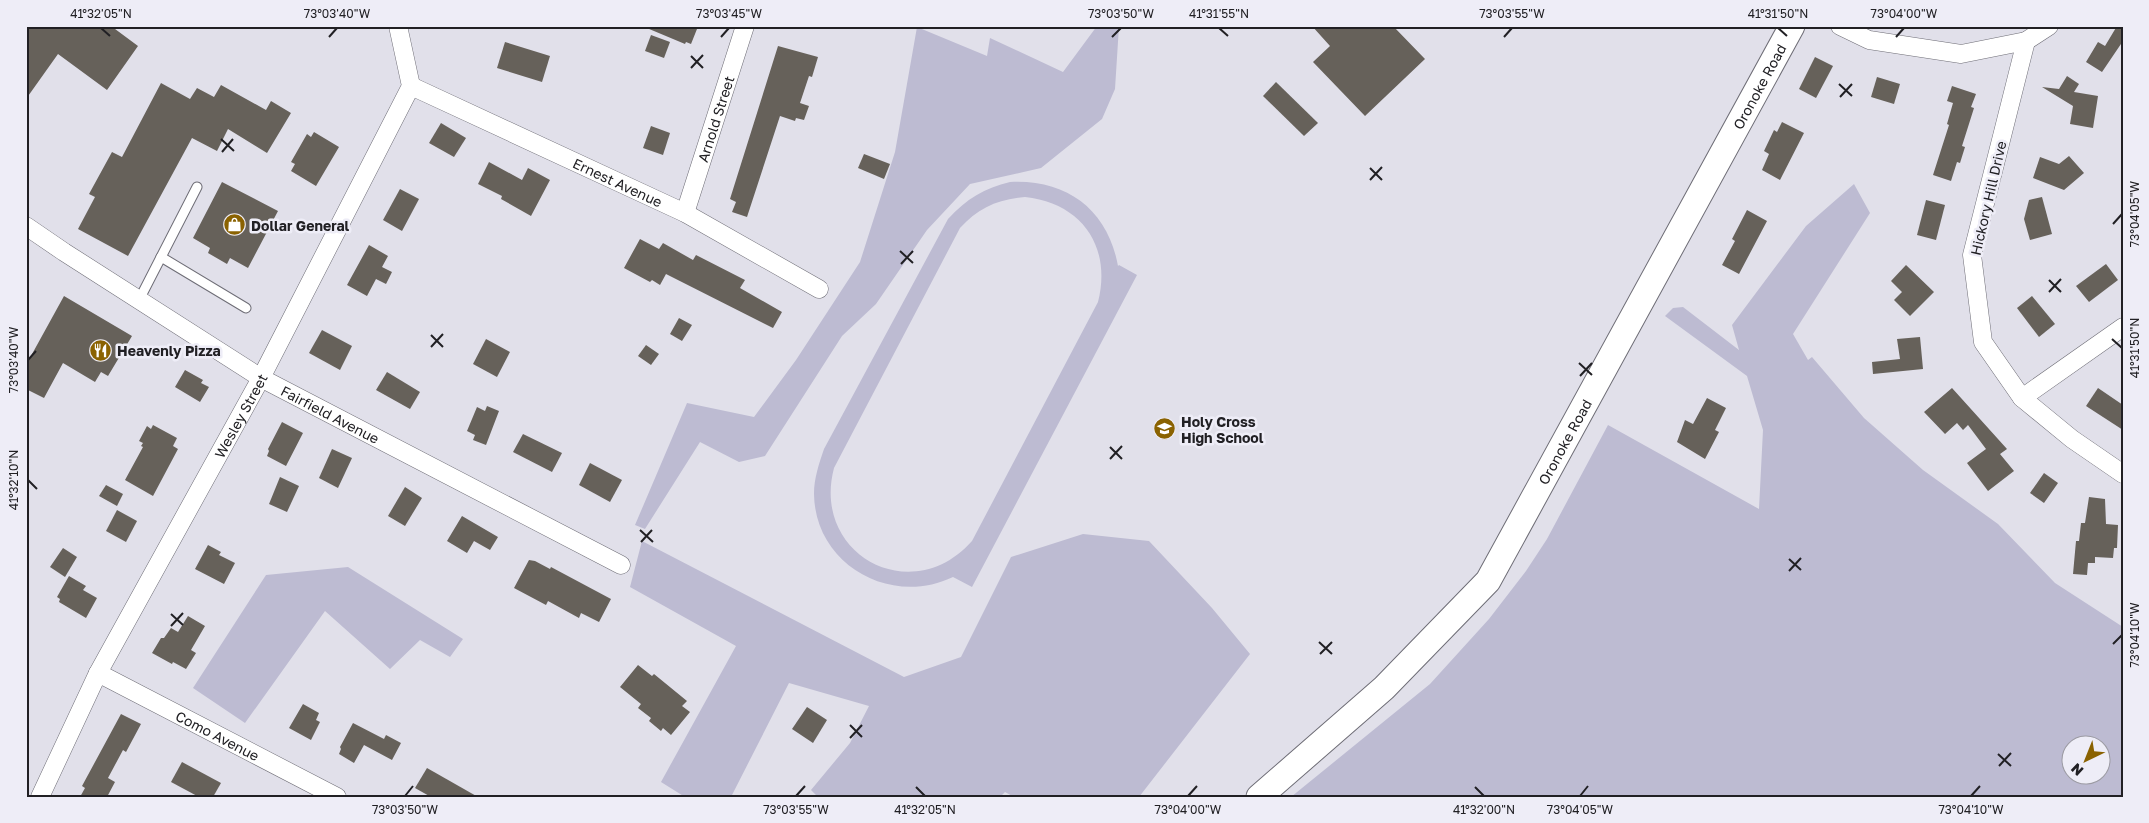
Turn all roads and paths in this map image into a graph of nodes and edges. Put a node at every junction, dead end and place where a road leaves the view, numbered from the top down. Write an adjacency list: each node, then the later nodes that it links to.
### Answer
1 (398, 26): 7 (street)
2 (745, 26): 9 (street, Arnold Street)
3 (1792, 26): 23 (street, Oronoke Road)
4 (1840, 26): 6 (street)
5 (2049, 26): 6 (street)
6 (2026, 41): 17 (street, Hickory Hill Drive)
7 (411, 86): 9 (street, Ernest Avenue); 16 (street, Wesley Street)
8 (197, 187): 11 (lane)
9 (684, 213): 12 (street, Ernest Avenue)
10 (26, 226): 13 (street, Fairfield Avenue)
11 (161, 257): 13 (lane); 14 (lane)
12 (819, 290)
13 (139, 300): 16 (street, Fairfield Avenue)
14 (246, 308)
15 (2123, 327): 17 (street)
16 (261, 378): 19 (street, Fairfield Avenue); 20 (street, Wesley Street)
17 (2022, 398): 18 (street, Hickory Hill Drive)
18 (2123, 474)
19 (621, 565)
20 (98, 672): 21 (street, Wesley Street); 22 (street, Como Avenue)
21 (40, 797)
22 (337, 797)
23 (1259, 797)

